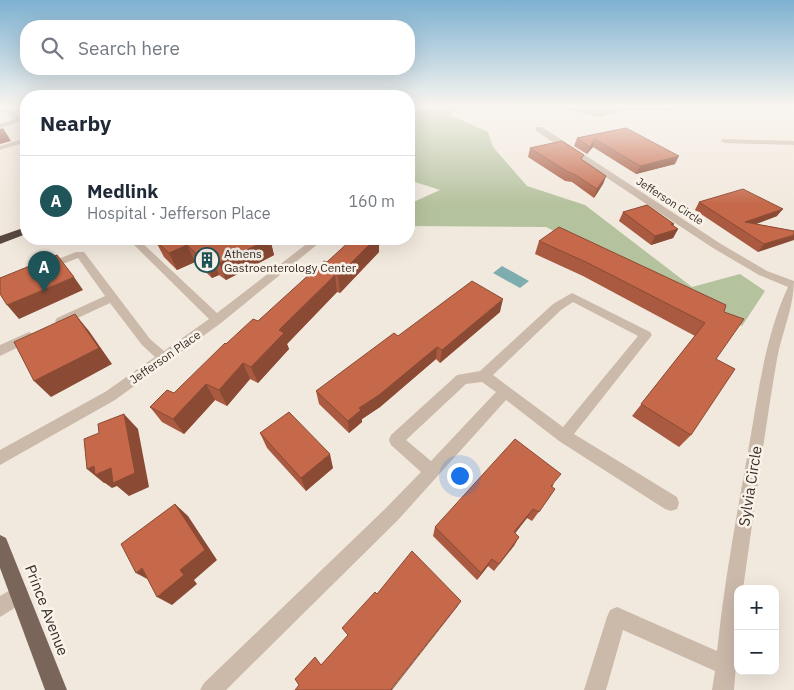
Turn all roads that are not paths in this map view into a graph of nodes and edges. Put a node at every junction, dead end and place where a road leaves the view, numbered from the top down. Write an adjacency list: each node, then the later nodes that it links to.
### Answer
1 (556, 139): 13 (street, Jefferson Circle)
2 (725, 141): 4 (street)
3 (20, 142): 5 (street)
4 (794, 143)
5 (0, 148)
6 (20, 225): 7 (highway)
7 (0, 230)
8 (20, 232): 9 (highway)
9 (0, 240)
10 (139, 245): 15 (street)
11 (311, 245): 15 (street, Jefferson Place)
12 (36, 271): 14 (street)
13 (794, 285): 27 (street, Sylvia Circle)
14 (112, 296): 16 (street); 17 (street)
15 (217, 320): 17 (street, Jefferson Place)
16 (0, 351)
17 (164, 358): 21 (street, Jefferson Place)
18 (484, 376): 19 (street); 20 (street); 22 (street)
19 (505, 392): 20 (street); 22 (street)
20 (564, 436): 23 (street)
21 (0, 458)
22 (432, 472): 29 (street)
23 (671, 503)
24 (0, 544): 25 (main road, Prince Avenue)
25 (19, 594): 26 (street); 28 (main road, Prince Avenue)
26 (0, 607)
27 (725, 665): 30 (street); 31 (street, Sylvia Circle)
28 (56, 690)
29 (211, 690)
30 (596, 690)
31 (723, 690)

